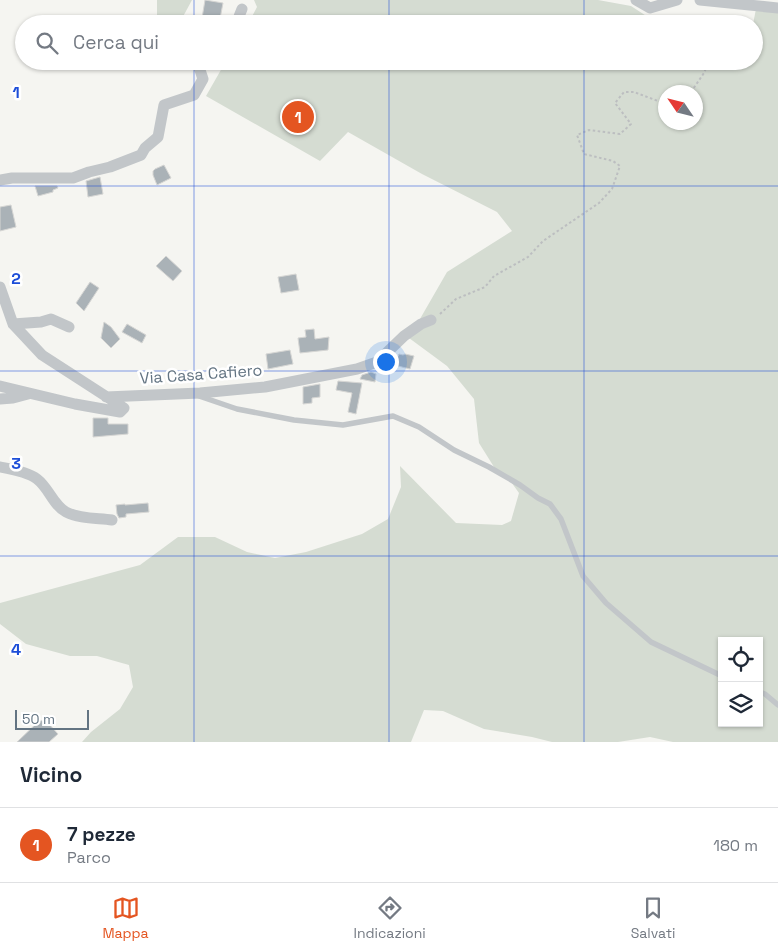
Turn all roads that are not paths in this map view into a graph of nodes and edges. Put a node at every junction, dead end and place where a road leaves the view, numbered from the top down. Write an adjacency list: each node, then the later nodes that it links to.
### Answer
1 (636, 0): 2 (street)
2 (677, 0)
3 (700, 0): 4 (street)
4 (778, 8)
5 (242, 9): 6 (street)
6 (240, 15)
7 (200, 70): 8 (street)
8 (0, 180)
9 (0, 287): 11 (street)
10 (431, 320): 15 (street, Via Casa Cafiero)
11 (14, 324): 12 (street); 16 (street)
12 (69, 328)
13 (0, 386): 14 (street)
14 (29, 393): 16 (street); 17 (street)
15 (190, 394): 16 (street, Via Casa Cafiero); 20 (lane)
16 (106, 397)
17 (0, 399)
18 (0, 467): 19 (street)
19 (112, 520)
20 (718, 674)
21 (763, 693): 22 (lane)
22 (778, 705)

